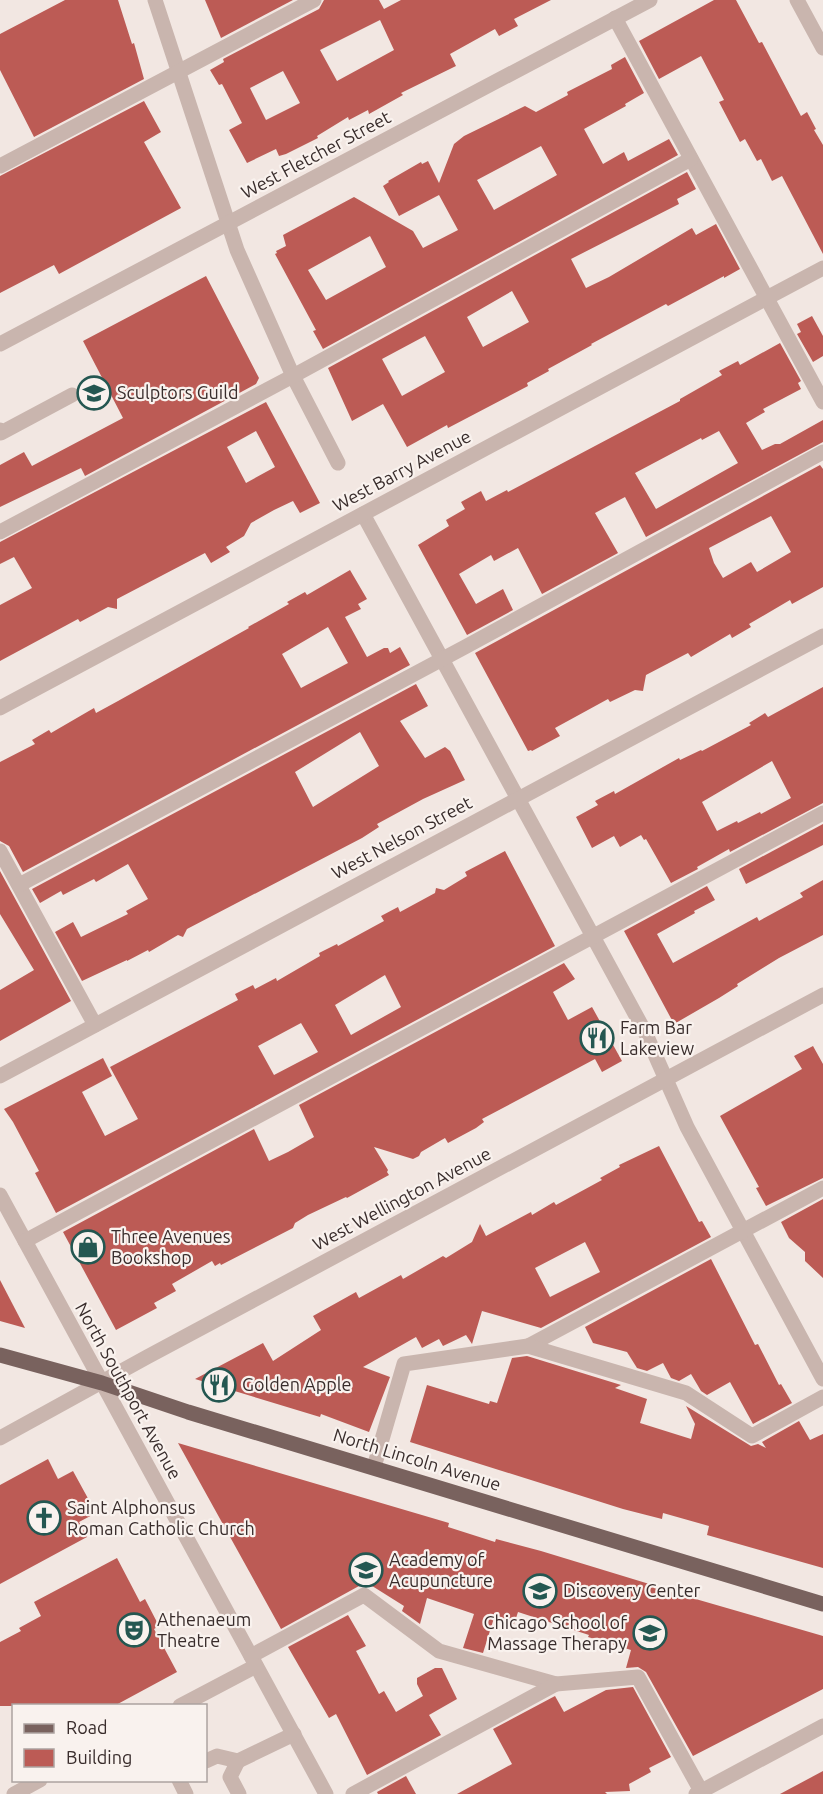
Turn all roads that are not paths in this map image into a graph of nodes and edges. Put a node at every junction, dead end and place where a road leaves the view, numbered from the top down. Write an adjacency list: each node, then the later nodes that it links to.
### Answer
1 (155, 0): 7 (street)
2 (314, 0): 7 (street)
3 (650, 0): 5 (street, West Fletcher Street)
4 (797, 0): 6 (street)
5 (615, 18): 8 (street); 10 (street, West Fletcher Street)
6 (823, 48)
7 (177, 72): 9 (street); 10 (street)
8 (691, 159): 12 (street); 14 (street)
9 (0, 166)
10 (228, 223): 13 (street, West Fletcher Street); 14 (street)
11 (823, 268): 12 (street, West Barry Avenue)
12 (767, 298): 16 (street); 20 (street, West Barry Avenue)
13 (0, 344)
14 (293, 376): 19 (street); 21 (street)
15 (72, 395): 17 (street)
16 (823, 402)
17 (0, 430)
18 (823, 452): 23 (street)
19 (338, 464)
20 (363, 514): 23 (street); 24 (street, West Barry Avenue)
21 (0, 532)
22 (823, 636): 25 (street, West Nelson Street)
23 (442, 659): 25 (street); 28 (street)
24 (0, 708)
25 (518, 798): 29 (street); 31 (street, West Nelson Street)
26 (823, 813): 29 (street)
27 (0, 851): 28 (street)
28 (19, 885): 31 (street)
29 (593, 936): 33 (street); 37 (street)
30 (823, 995): 33 (street, West Wellington Avenue)
31 (95, 1024): 32 (street, West Nelson Street)
32 (0, 1076)
33 (666, 1080): 36 (street); 41 (street, West Wellington Avenue)
34 (823, 1188): 36 (street)
35 (0, 1195): 37 (street, North Southport Avenue)
36 (743, 1231): 38 (street); 40 (street)
37 (25, 1241): 41 (street, North Southport Avenue)
38 (528, 1346): 42 (street); 44 (street)
39 (0, 1355): 41 (main road, North Lincoln Avenue)
40 (821, 1371)
41 (102, 1383): 43 (street, West Wellington Avenue); 44 (main road, North Lincoln Avenue); 46 (street, North Southport Avenue)
42 (823, 1397)
43 (0, 1438)
44 (374, 1467): 45 (main road, North Lincoln Avenue)
45 (823, 1604)
46 (253, 1661): 47 (street); 48 (street); 50 (street, North Southport Avenue)
47 (556, 1684): 54 (street); 58 (street)
48 (183, 1704)
49 (823, 1726): 54 (street)
50 (294, 1734): 52 (street); 57 (street, North Southport Avenue)
51 (207, 1761): 52 (street)
52 (238, 1761): 56 (street)
53 (36, 1782): 55 (street)
54 (698, 1793)
55 (14, 1794)
56 (239, 1794)
57 (326, 1794)
58 (353, 1794)

